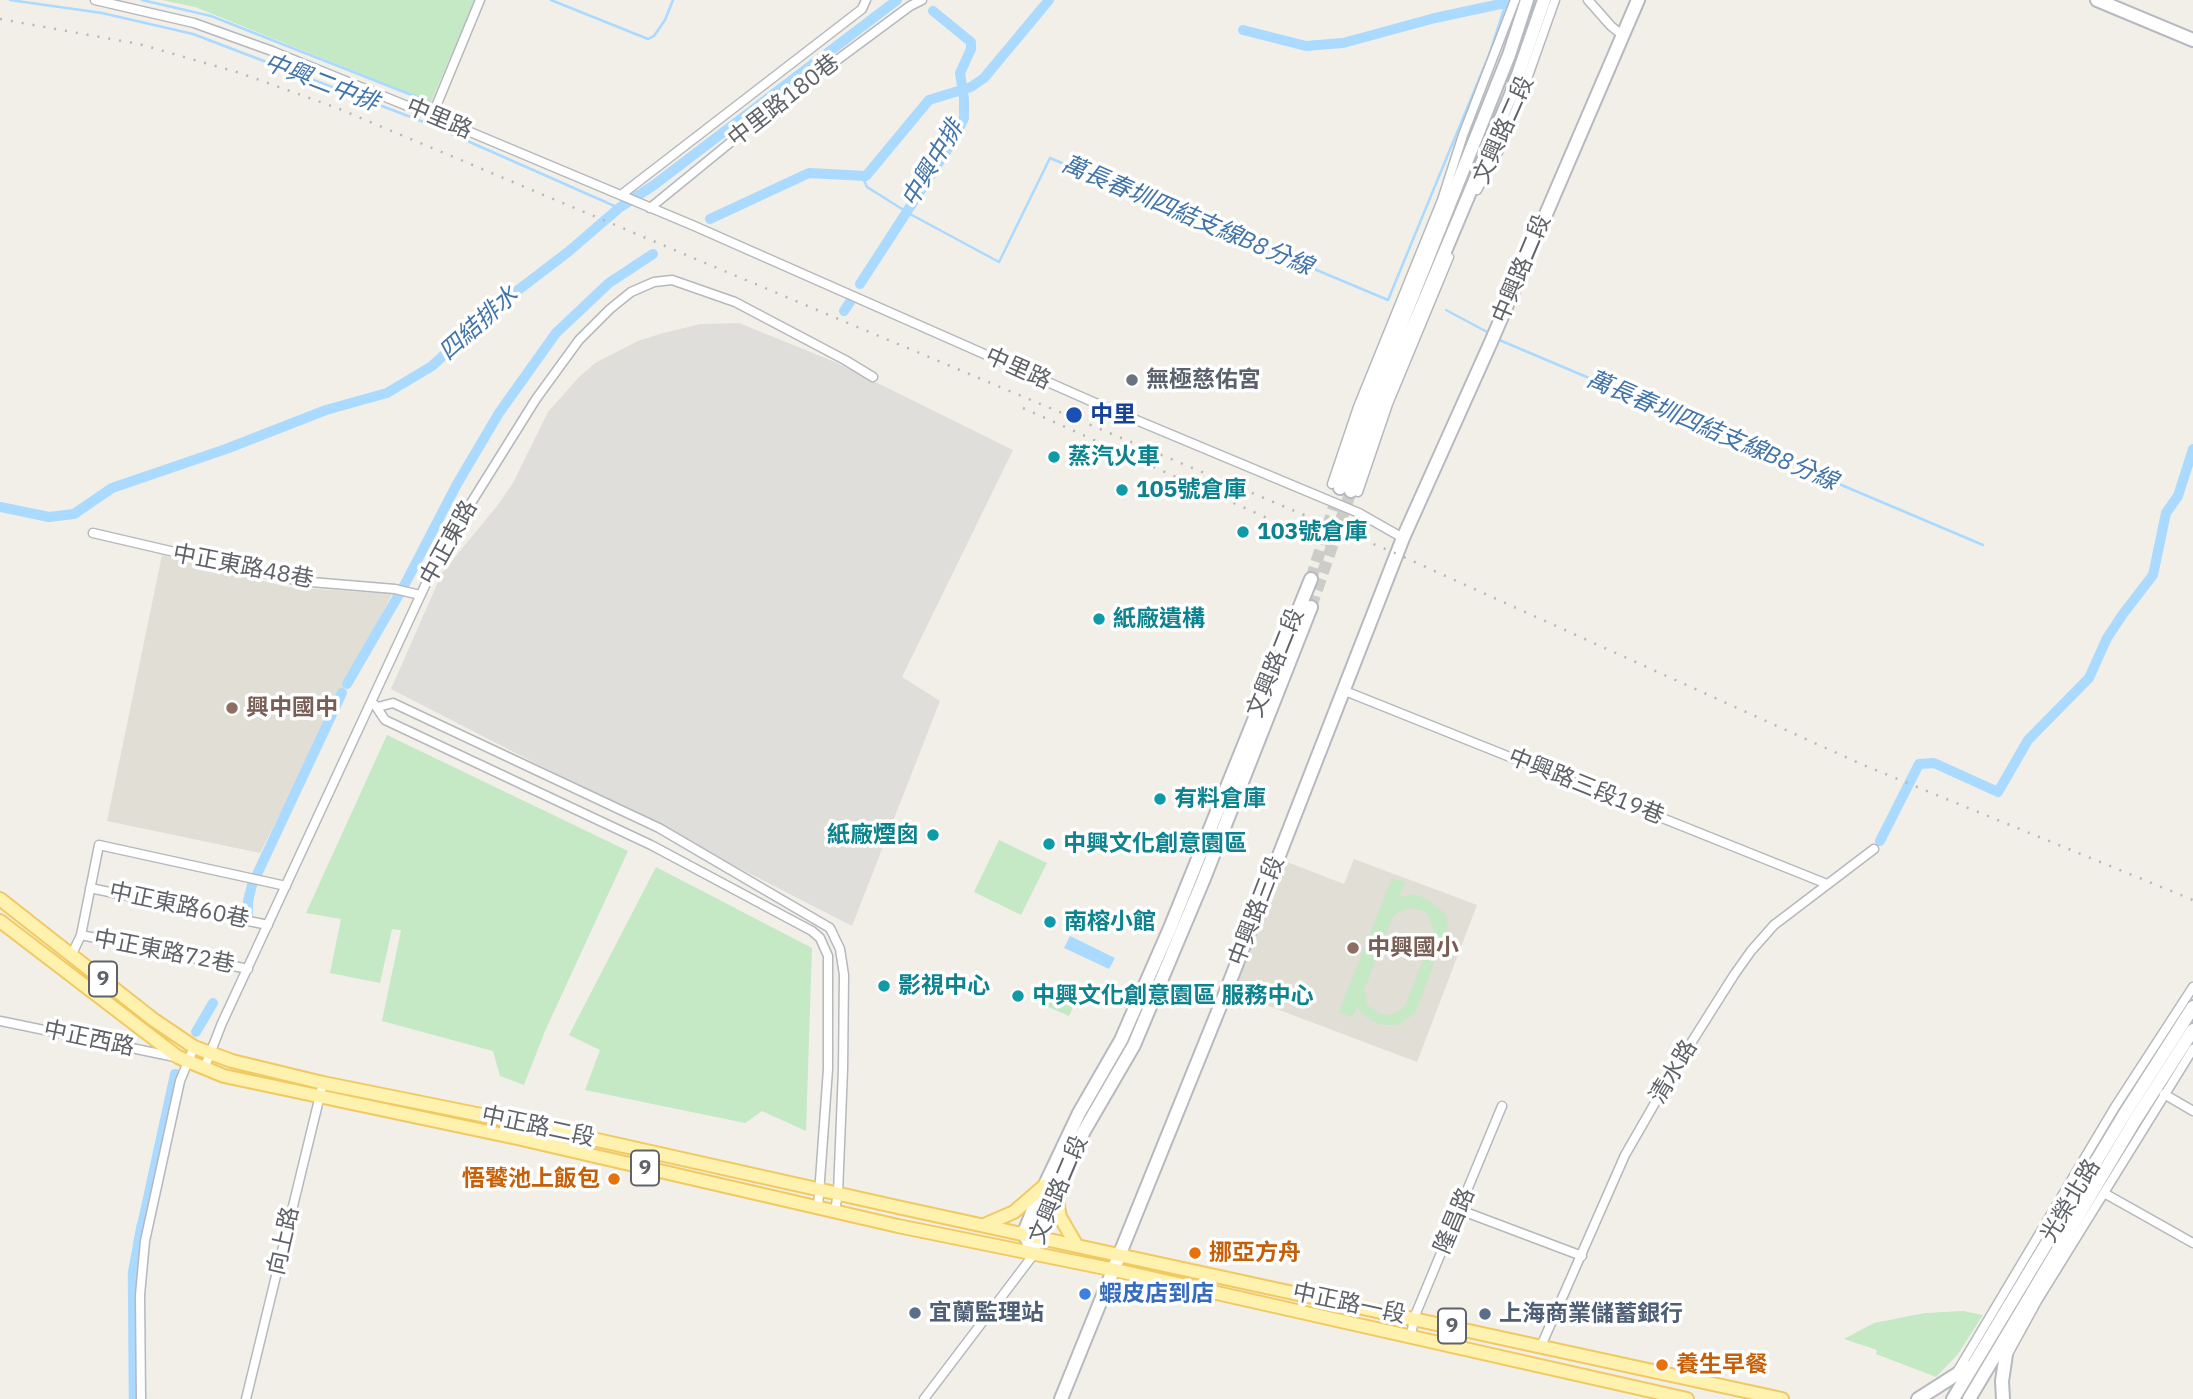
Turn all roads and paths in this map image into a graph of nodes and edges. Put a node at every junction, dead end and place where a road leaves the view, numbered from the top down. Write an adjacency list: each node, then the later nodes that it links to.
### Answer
1 (95, 0): 14 (street, 中里路)
2 (480, 0): 14 (street)
3 (866, 0): 15 (street)
4 (922, 0): 16 (street, 中里路180巷)
5 (1515, 0): 18 (street, 文興路二段)
6 (1527, 0): 18 (street, 文興路二段)
7 (1544, 0): 18 (street, 文興路二段)
8 (1555, 0): 18 (street, 文興路二段)
9 (1588, 0): 12 (street)
10 (1638, 0): 12 (street, 中興路二段)
11 (2097, 0): 13 (street)
12 (1622, 35): 20 (street, 中興路二段)
13 (2193, 40)
14 (432, 116): 15 (street, 中里路)
15 (621, 195): 16 (street, 中里路)
16 (650, 208): 20 (street, 中里路)
17 (873, 377): 22 (street, 中正東路)
18 (1345, 489)
19 (93, 533): 22 (street, 中正東路48巷)
20 (1403, 538): 24 (street, 中興路三段)
21 (1311, 579): 49 (street, 文興路二段)
22 (421, 595): 25 (street, 中正東路)
23 (1311, 607): 53 (street, 文興路二段)
24 (1345, 691): 27 (street, 中興路三段19巷); 63 (street, 中興路三段)
25 (374, 705): 28 (street, 中正東路); 50 (street); 51 (street)
26 (1874, 849): 27 (street, 清水路)
27 (1827, 884): 64 (street, 清水路)
28 (286, 886): 29 (street); 32 (street, 中正東路)
29 (90, 888): 32 (street, 中正東路60巷); 33 (street)
30 (0, 899): 34 (main road, 中正路二段 / 9)
31 (0, 921): 43 (main road, 中正路二段 / 9)
32 (268, 925): 35 (street, 中正東路)
33 (80, 935): 34 (street); 35 (street, 中正東路72巷)
34 (72, 954): 40 (main road, 中正路二段 / 9)
35 (248, 969): 42 (street, 中正東路)
36 (2193, 987): 72 (street, 光榮北路)
37 (2193, 1007): 71 (street, 光榮北路)
38 (0, 1021): 43 (street, 中正西路)
39 (2193, 1030): 67 (street, 光榮北路)
40 (194, 1047): 42 (main road, 中正路二段 / 9); 43 (street)
41 (2193, 1049): 46 (street, 光榮北路)
42 (209, 1053): 44 (street, 中正東路); 45 (main road, 中正路二段 / 9)
43 (182, 1060): 44 (main road, 中正路二段 / 9); 73 (street)
44 (204, 1069): 45 (main road, 中正路二段 / 9)
45 (321, 1089): 50 (main road, 中正路二段 / 9); 54 (main road, 中正路二段 / 9); 74 (street, 向上路)
46 (2164, 1094): 48 (street); 52 (street, 光榮北路)
47 (1502, 1106): 55 (street, 隆昌路)
48 (2193, 1111)
49 (1044, 1186): 57 (main road); 58 (street, 文興路二段)
50 (820, 1189): 51 (main road, 中正路二段 / 9); 54 (street)
51 (838, 1193): 56 (street); 57 (main road, 中正路二段 / 9)
52 (2104, 1194): 60 (street); 70 (street, 光榮北路)
53 (1056, 1195): 59 (street, 文興路二段); 61 (main road)
54 (818, 1208): 56 (main road, 中正路二段 / 9)
55 (1460, 1210): 64 (street); 66 (street, 隆昌路)
56 (835, 1211): 62 (main road, 中正路二段 / 9)
57 (984, 1225): 58 (main road, 中正路二段 / 9)
58 (1024, 1233): 59 (main road, 中正路二段 / 9); 62 (street, 文興路二段)
59 (1037, 1236): 61 (main road, 中正路二段 / 9); 62 (street, 文興路二段)
60 (2193, 1243)
61 (1077, 1246): 63 (main road, 中正路二段 / 9)
62 (1034, 1254): 65 (main road, 中正路二段 / 9); 75 (street)
63 (1121, 1254): 65 (street, 中興路三段); 66 (main road, 中正路一段 / 9)
64 (1582, 1256): 69 (street, 清水路)
65 (1115, 1270): 68 (main road, 中正路一段 / 9); 76 (street, 中興路三段)
66 (1414, 1318): 68 (street, 隆昌路); 69 (main road, 中正路一段 / 9)
67 (2010, 1330): 70 (street); 81 (street, 光榮北路)
68 (1411, 1336): 77 (main road, 中正路一段 / 9)
69 (1541, 1346): 78 (main road, 中正路一段 / 9)
70 (2007, 1355): 82 (street)
71 (1971, 1365): 72 (street); 80 (street, 光榮北路)
72 (1954, 1377): 79 (street)
73 (141, 1399)
74 (246, 1399)
75 (924, 1399)
76 (1061, 1399)
77 (1687, 1399)
78 (1782, 1399)
79 (1919, 1399)
80 (1953, 1399)
81 (1969, 1399)
82 (2003, 1399)

